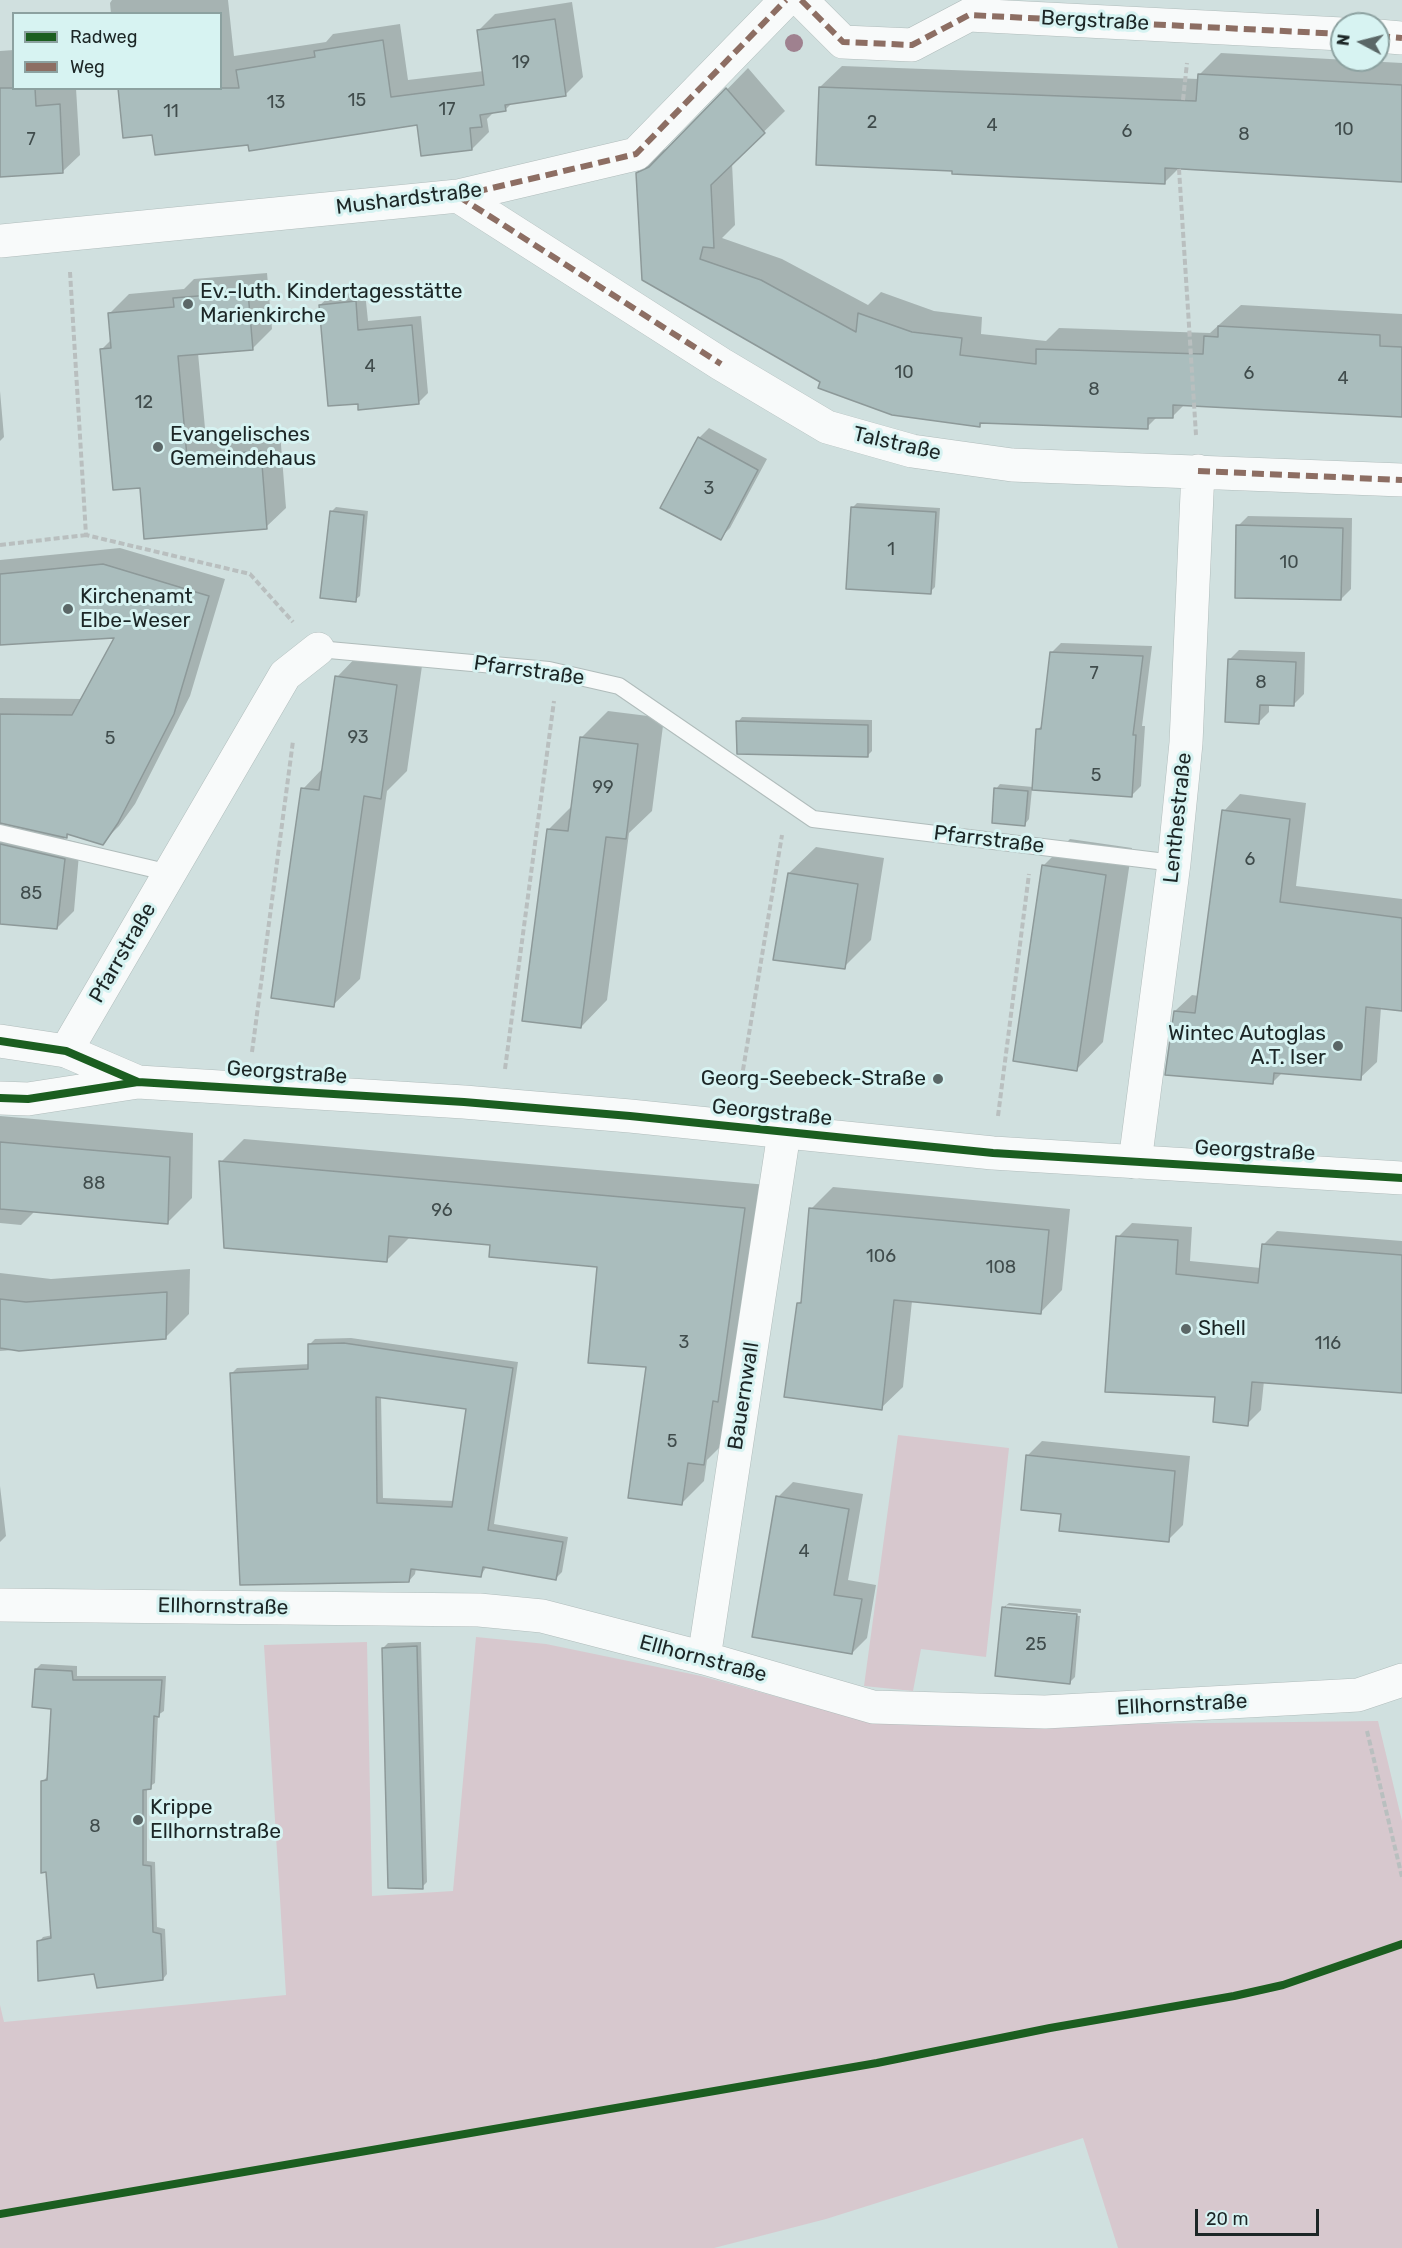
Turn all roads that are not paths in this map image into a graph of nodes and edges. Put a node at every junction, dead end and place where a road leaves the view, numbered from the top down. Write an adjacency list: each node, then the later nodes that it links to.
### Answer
1 (786, 0): 4 (street, Mushardstraße)
2 (801, 0): 3 (street, Bergstraße)
3 (1330, 33)
4 (458, 196): 5 (street, Mushardstraße); 6 (street, Talstraße)
5 (0, 241)
6 (1198, 471): 7 (street, Talstraße); 10 (street, Lenthestraße)
7 (1402, 480)
8 (318, 649): 10 (lane, Pfarrstraße); 11 (street, Pfarrstraße)
9 (0, 833): 11 (lane)
10 (1174, 863): 17 (street, Lenthestraße)
11 (170, 873): 13 (street, Pfarrstraße)
12 (0, 1041): 13 (street, Georgstraße)
13 (66, 1052): 14 (street, Georgstraße)
14 (138, 1082): 15 (street, Georgstraße); 16 (street, Georgstraße)
15 (0, 1098)
16 (784, 1133): 17 (street, Georgstraße); 20 (street, Bauernwall)
17 (1135, 1162): 18 (street, Georgstraße)
18 (1402, 1178)
19 (0, 1605): 20 (street, Ellhornstraße)
20 (704, 1659): 21 (street, Ellhornstraße)
21 (1402, 1680)

